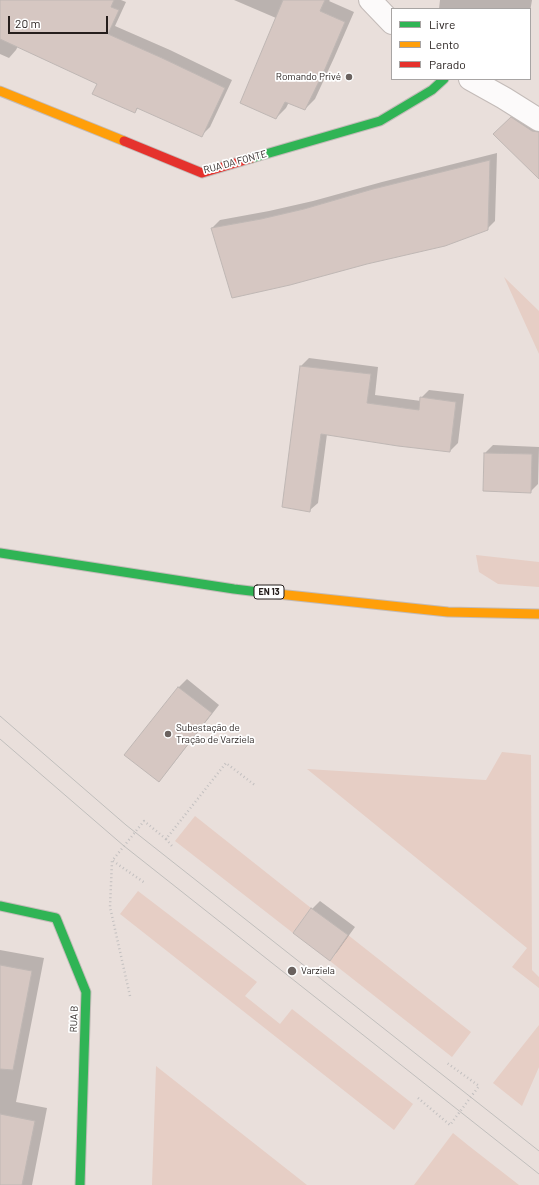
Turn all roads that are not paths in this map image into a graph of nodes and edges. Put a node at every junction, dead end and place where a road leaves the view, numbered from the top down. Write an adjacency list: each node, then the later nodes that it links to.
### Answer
1 (443, 80): 3 (street, RUA DA FONTE)
2 (472, 80): 4 (street)
3 (0, 91)
4 (539, 120)
5 (0, 553): 6 (street, EN 13)
6 (539, 614)
7 (0, 906): 8 (street, RUA B)
8 (80, 1185)

